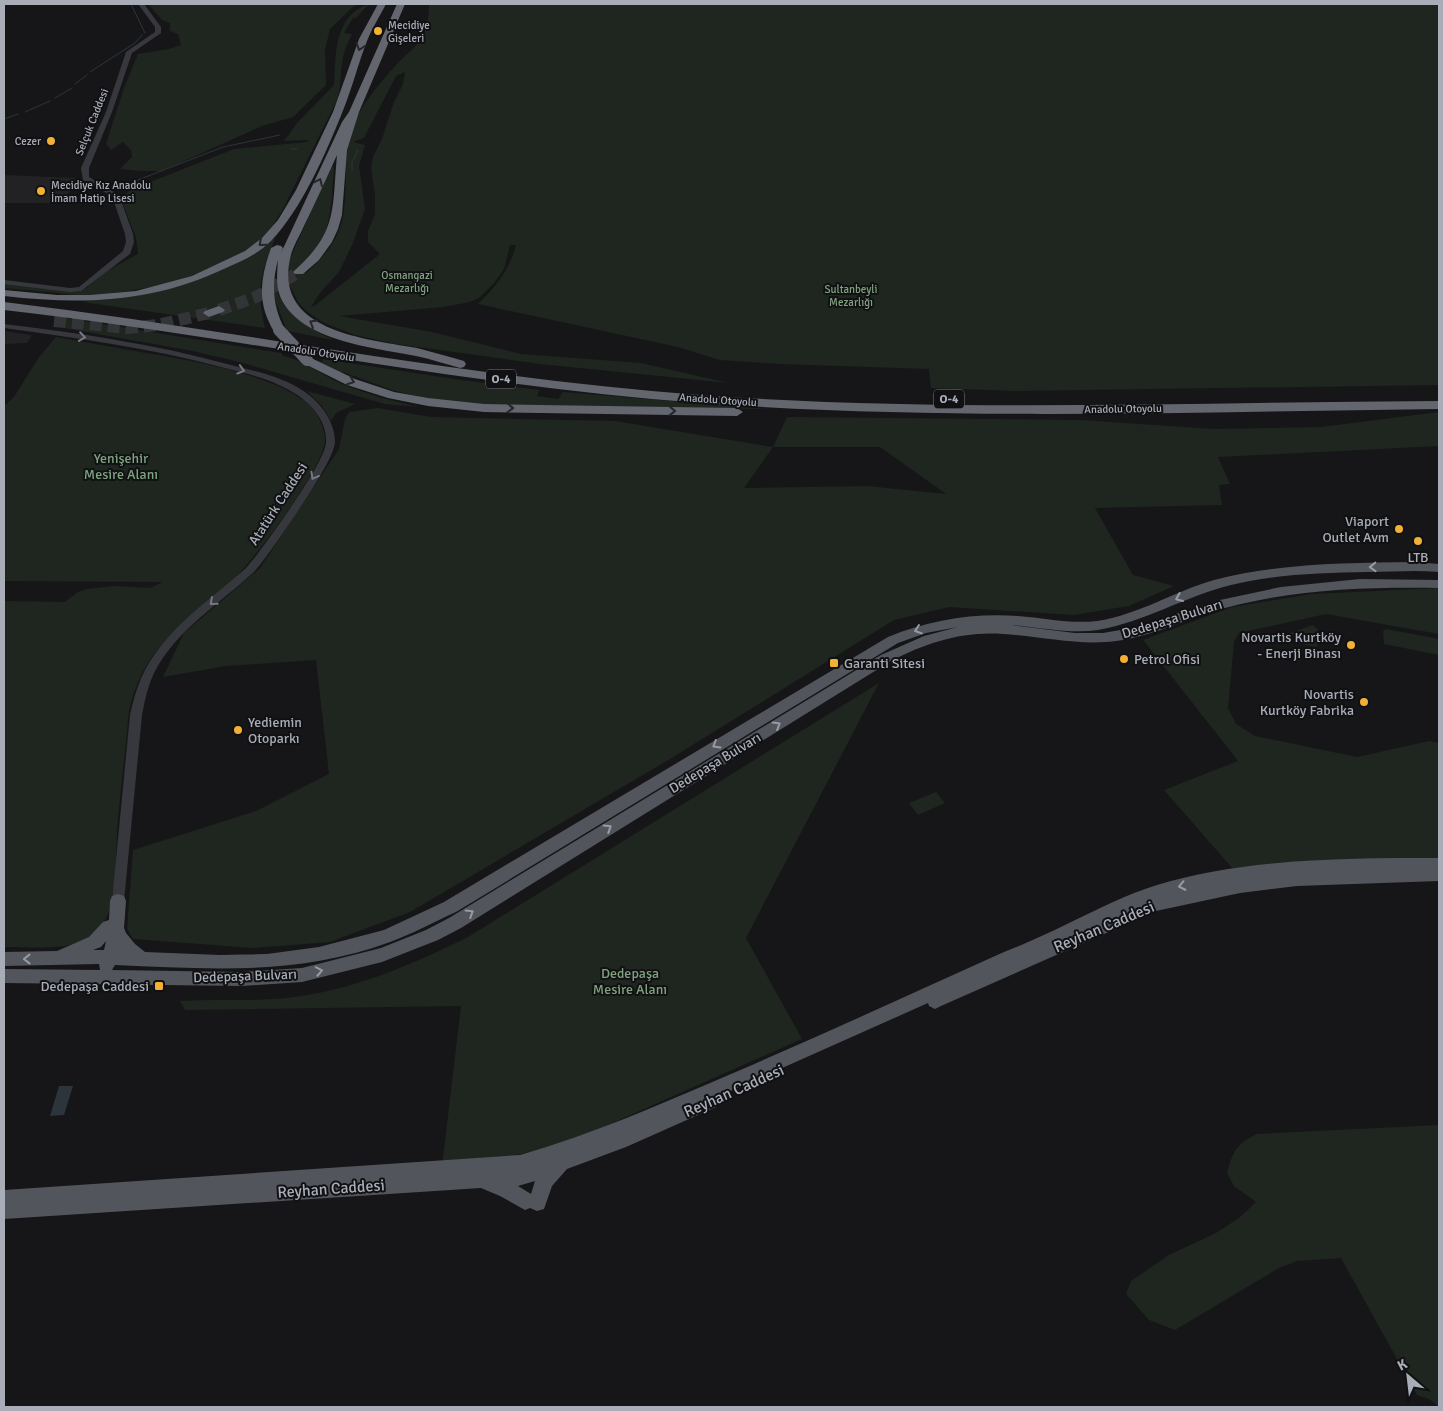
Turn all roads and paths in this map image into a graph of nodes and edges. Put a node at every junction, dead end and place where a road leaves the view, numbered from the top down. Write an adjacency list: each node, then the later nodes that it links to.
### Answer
1 (141, 4): 7 (street, Selçuk Caddesi)
2 (382, 4): 5 (highway, one-way to 5)
3 (401, 4): 4 (highway)
4 (354, 112): 6 (highway); 13 (highway, one-way to 4)
5 (301, 190): 8 (highway, one-way to 8); 16 (highway, one-way to 16, bridge)
6 (300, 272)
7 (4, 282)
8 (4, 295): 13 (highway, Anadolu Otoyolu / O-4)
9 (4, 306): 16 (highway, Anadolu Otoyolu / O-4)
10 (4, 315): 11 (highway)
11 (54, 321)
12 (4, 326): 27 (street, Atatürk Caddesi, one-way to 27)
13 (460, 364): 14 (highway, Anadolu Otoyolu / O-4)
14 (1439, 396)
15 (1439, 405): 16 (highway, Anadolu Otoyolu / O-4)
16 (1002, 410)
17 (1406, 566): 18 (main road, Dedepaşa Bulvarı); 19 (main road, Dedepaşa Bulvarı, one-way to 19); 20 (main road)
18 (1439, 568): 21 (main road)
19 (1239, 579): 22 (main road, Dedepaşa Bulvarı); 23 (main road)
20 (1408, 583): 21 (main road, Dedepaşa Bulvarı); 23 (main road, Dedepaşa Bulvarı)
21 (1439, 583)
22 (1203, 588): 24 (main road); 30 (main road, Dedepaşa Bulvarı, one-way to 30)
23 (1251, 596): 24 (main road, Dedepaşa Bulvarı)
24 (1216, 606): 34 (main road, Dedepaşa Bulvarı, one-way to 24)
25 (1439, 864): 36 (main road, Reyhan Caddesi, one-way to 36)
26 (1439, 875): 35 (main road, Reyhan Caddesi)
27 (118, 901): 28 (main road)
28 (113, 928): 29 (main road); 30 (main road); 32 (main road)
29 (104, 957): 30 (main road, Dedepaşa Bulvarı); 32 (main road, Dedepaşa Bulvarı); 34 (main road)
30 (141, 958)
31 (4, 959): 32 (main road, Dedepaşa Bulvarı, one-way to 31)
32 (51, 959)
33 (4, 976): 34 (main road, Dedepaşa Bulvarı)
34 (96, 978)
35 (563, 1162): 36 (main road, Reyhan Caddesi); 39 (main road)
36 (521, 1172): 37 (main road, Reyhan Caddesi); 38 (main road); 39 (main road)
37 (474, 1180): 39 (main road); 40 (main road, Reyhan Caddesi)
38 (4, 1199)
39 (531, 1202)
40 (4, 1210)

